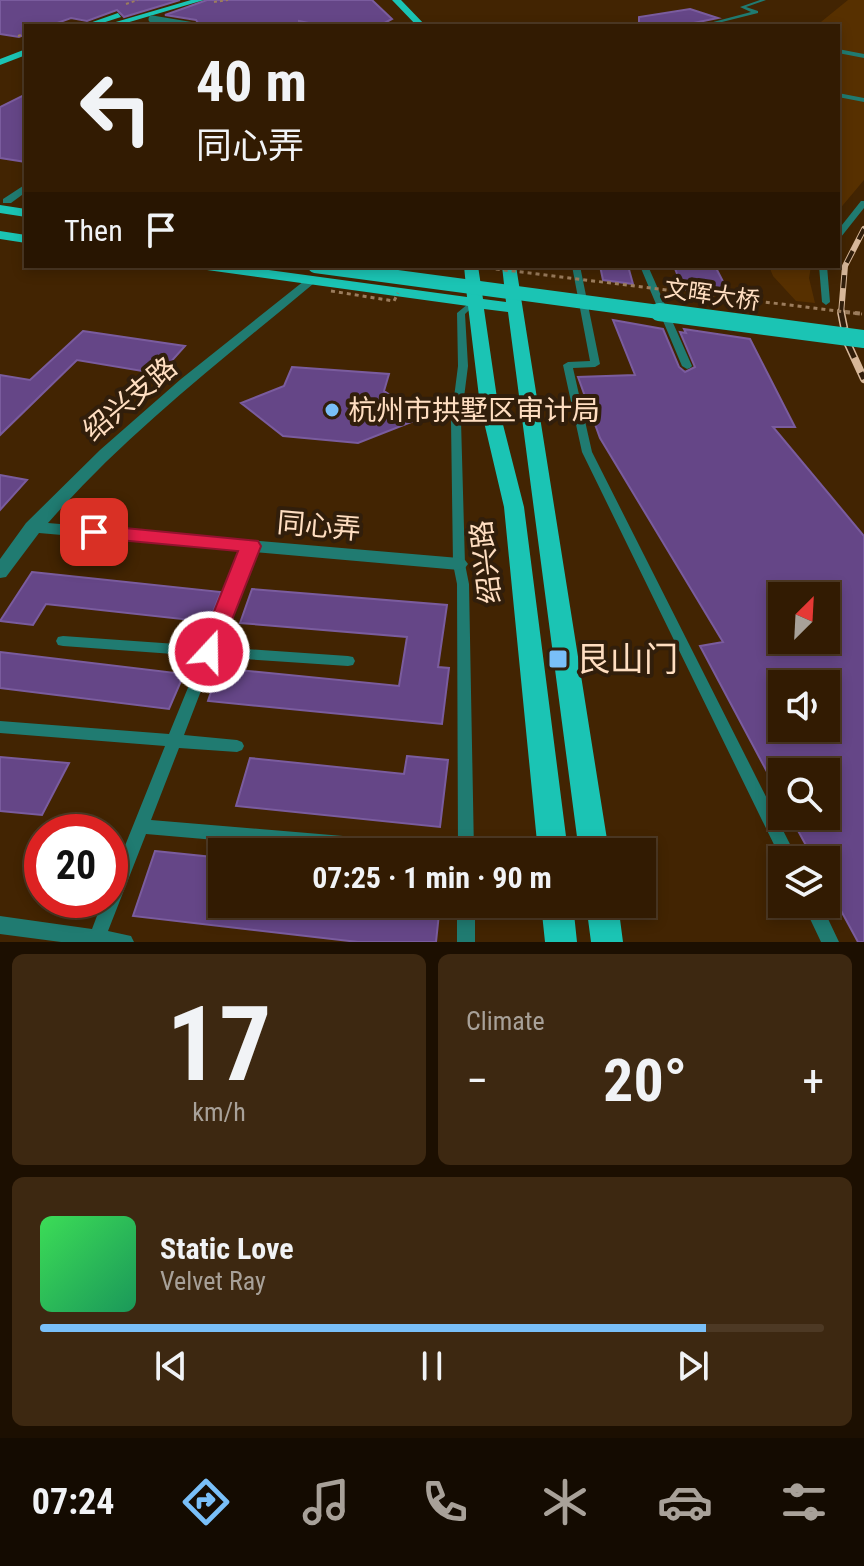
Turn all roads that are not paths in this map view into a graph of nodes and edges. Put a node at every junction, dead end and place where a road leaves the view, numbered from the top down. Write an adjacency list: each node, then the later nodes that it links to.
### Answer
1 (163, 0): 8 (main road)
2 (176, 0): 8 (main road)
3 (187, 0): 9 (main road)
4 (200, 0): 9 (main road)
5 (389, 0): 13 (main road)
6 (396, 0): 14 (main road)
7 (764, 0): 15 (lane)
8 (130, 11): 9 (main road); 10 (main road); 11 (main road)
9 (150, 16): 12 (street, bridge)
10 (92, 24)
11 (109, 24)
12 (186, 24)
13 (413, 24)
14 (420, 24)
15 (708, 24)
16 (24, 46): 19 (main road)
17 (840, 51): 20 (lane)
18 (24, 53): 21 (main road)
19 (0, 55)
20 (864, 56)
21 (0, 62)
22 (840, 95): 23 (lane)
23 (864, 100)
24 (24, 188): 25 (street)
25 (2, 203): 26 (main road); 28 (main road)
26 (24, 203)
27 (864, 203): 31 (lane)
28 (24, 212)
29 (0, 221): 30 (main road)
30 (24, 225)
31 (840, 233)
32 (0, 235): 33 (main road)
33 (24, 239)
34 (237, 268): 41 (main road)
35 (411, 268): 45 (main road, 文晖大桥)
36 (472, 268): 42 (main road, 绍兴路)
37 (509, 268): 44 (main road)
38 (576, 268): 63 (lane)
39 (645, 268): 47 (lane)
40 (823, 268): 43 (lane)
41 (312, 273): 42 (main road); 46 (main road, 文晖大桥, bridge); 48 (street, 绍兴支路)
42 (474, 302): 44 (main road); 50 (lane); 61 (main road, 绍兴路)
43 (826, 302)
44 (515, 308): 62 (main road)
45 (864, 327)
46 (864, 339)
47 (687, 366)
48 (32, 527): 49 (street, 同心弄); 51 (street, 绍兴支路)
49 (251, 546): 50 (street, 同心弄); 53 (lane)
50 (459, 564): 60 (lane)
51 (0, 572)
52 (63, 641): 53 (lane)
53 (209, 652): 54 (lane); 56 (lane)
54 (348, 661)
55 (0, 727): 56 (lane)
56 (174, 739): 57 (lane); 58 (lane)
57 (237, 746)
58 (141, 826): 59 (lane); 69 (lane)
59 (278, 838)
60 (466, 838)
61 (551, 838)
62 (592, 838)
63 (783, 846)
64 (466, 918): 71 (lane)
65 (558, 918): 72 (main road)
66 (604, 918): 73 (main road)
67 (819, 918): 74 (lane)
68 (0, 925): 69 (lane)
69 (96, 940): 70 (lane)
70 (125, 942)
71 (466, 942)
72 (561, 942)
73 (607, 942)
74 (830, 942)

